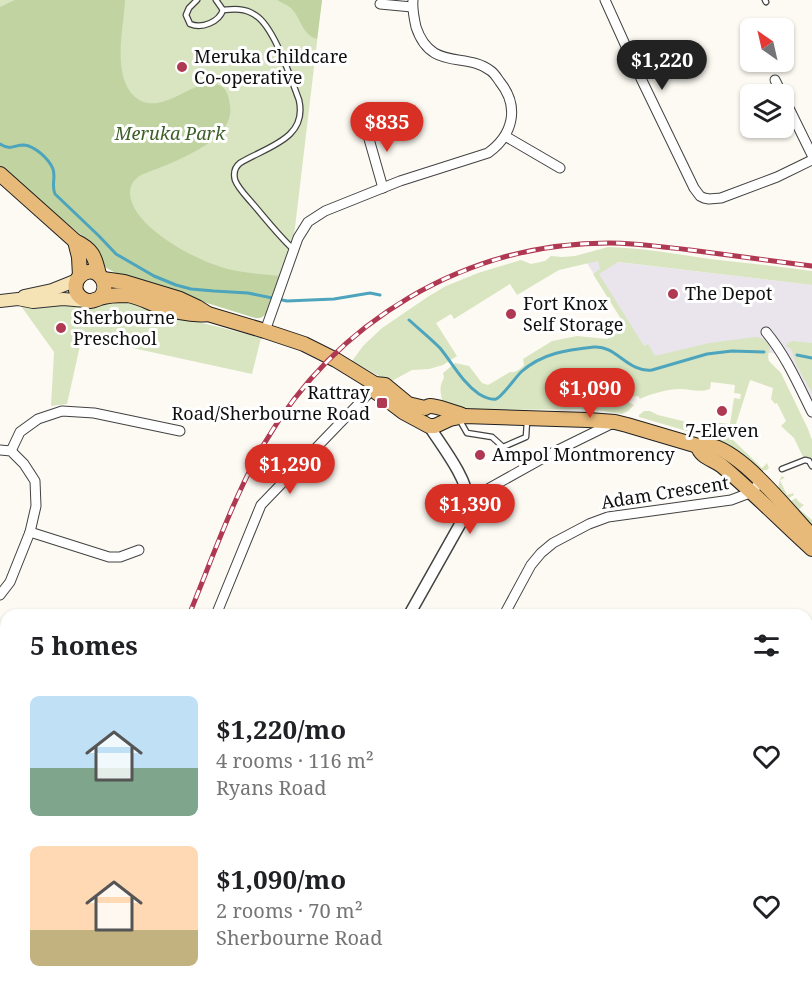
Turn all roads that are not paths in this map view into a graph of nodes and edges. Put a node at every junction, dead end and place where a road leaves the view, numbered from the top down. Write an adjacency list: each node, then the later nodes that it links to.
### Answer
1 (197, 0): 6 (lane)
2 (216, 0): 6 (lane)
3 (605, 0): 13 (street)
4 (413, 3): 5 (street); 11 (street)
5 (380, 4)
6 (223, 9): 18 (lane)
7 (775, 80): 8 (street)
8 (777, 84)
9 (794, 118): 12 (street)
10 (365, 125): 16 (street)
11 (505, 136): 14 (street); 16 (street)
12 (812, 155)
13 (812, 160)
14 (560, 168)
15 (0, 174): 17 (main road)
16 (382, 188): 18 (street)
17 (75, 241): 19 (main road); 20 (main road)
18 (293, 249): 25 (street)
19 (101, 277): 20 (main road); 22 (main road); 24 (main road)
20 (78, 278): 21 (main road); 22 (main road)
21 (18, 299): 22 (main road); 23 (main road)
22 (93, 299): 24 (main road)
23 (0, 301)
24 (208, 314): 25 (main road)
25 (266, 331): 27 (main road)
26 (766, 332): 28 (street)
27 (375, 384): 31 (main road); 31 (main road); 47 (street)
28 (812, 412)
29 (461, 416): 30 (main road); 30 (lane); 31 (main road)
30 (528, 419): 32 (main road)
31 (435, 421): 41 (street)
32 (615, 422): 34 (main road); 41 (street)
33 (180, 431): 36 (street)
34 (698, 446): 39 (main road); 40 (main road)
35 (0, 450): 36 (street)
36 (11, 451): 42 (street)
37 (812, 466): 38 (lane)
38 (782, 470)
39 (763, 481): 40 (street, Adam Crescent); 43 (main road)
40 (751, 492): 44 (main road); 49 (street, Adam Crescent)
41 (468, 500): 48 (street)
42 (30, 532): 45 (street); 46 (street)
43 (812, 536)
44 (812, 549)
45 (139, 550)
46 (0, 595)
47 (218, 609)
48 (412, 609)
49 (507, 609)

